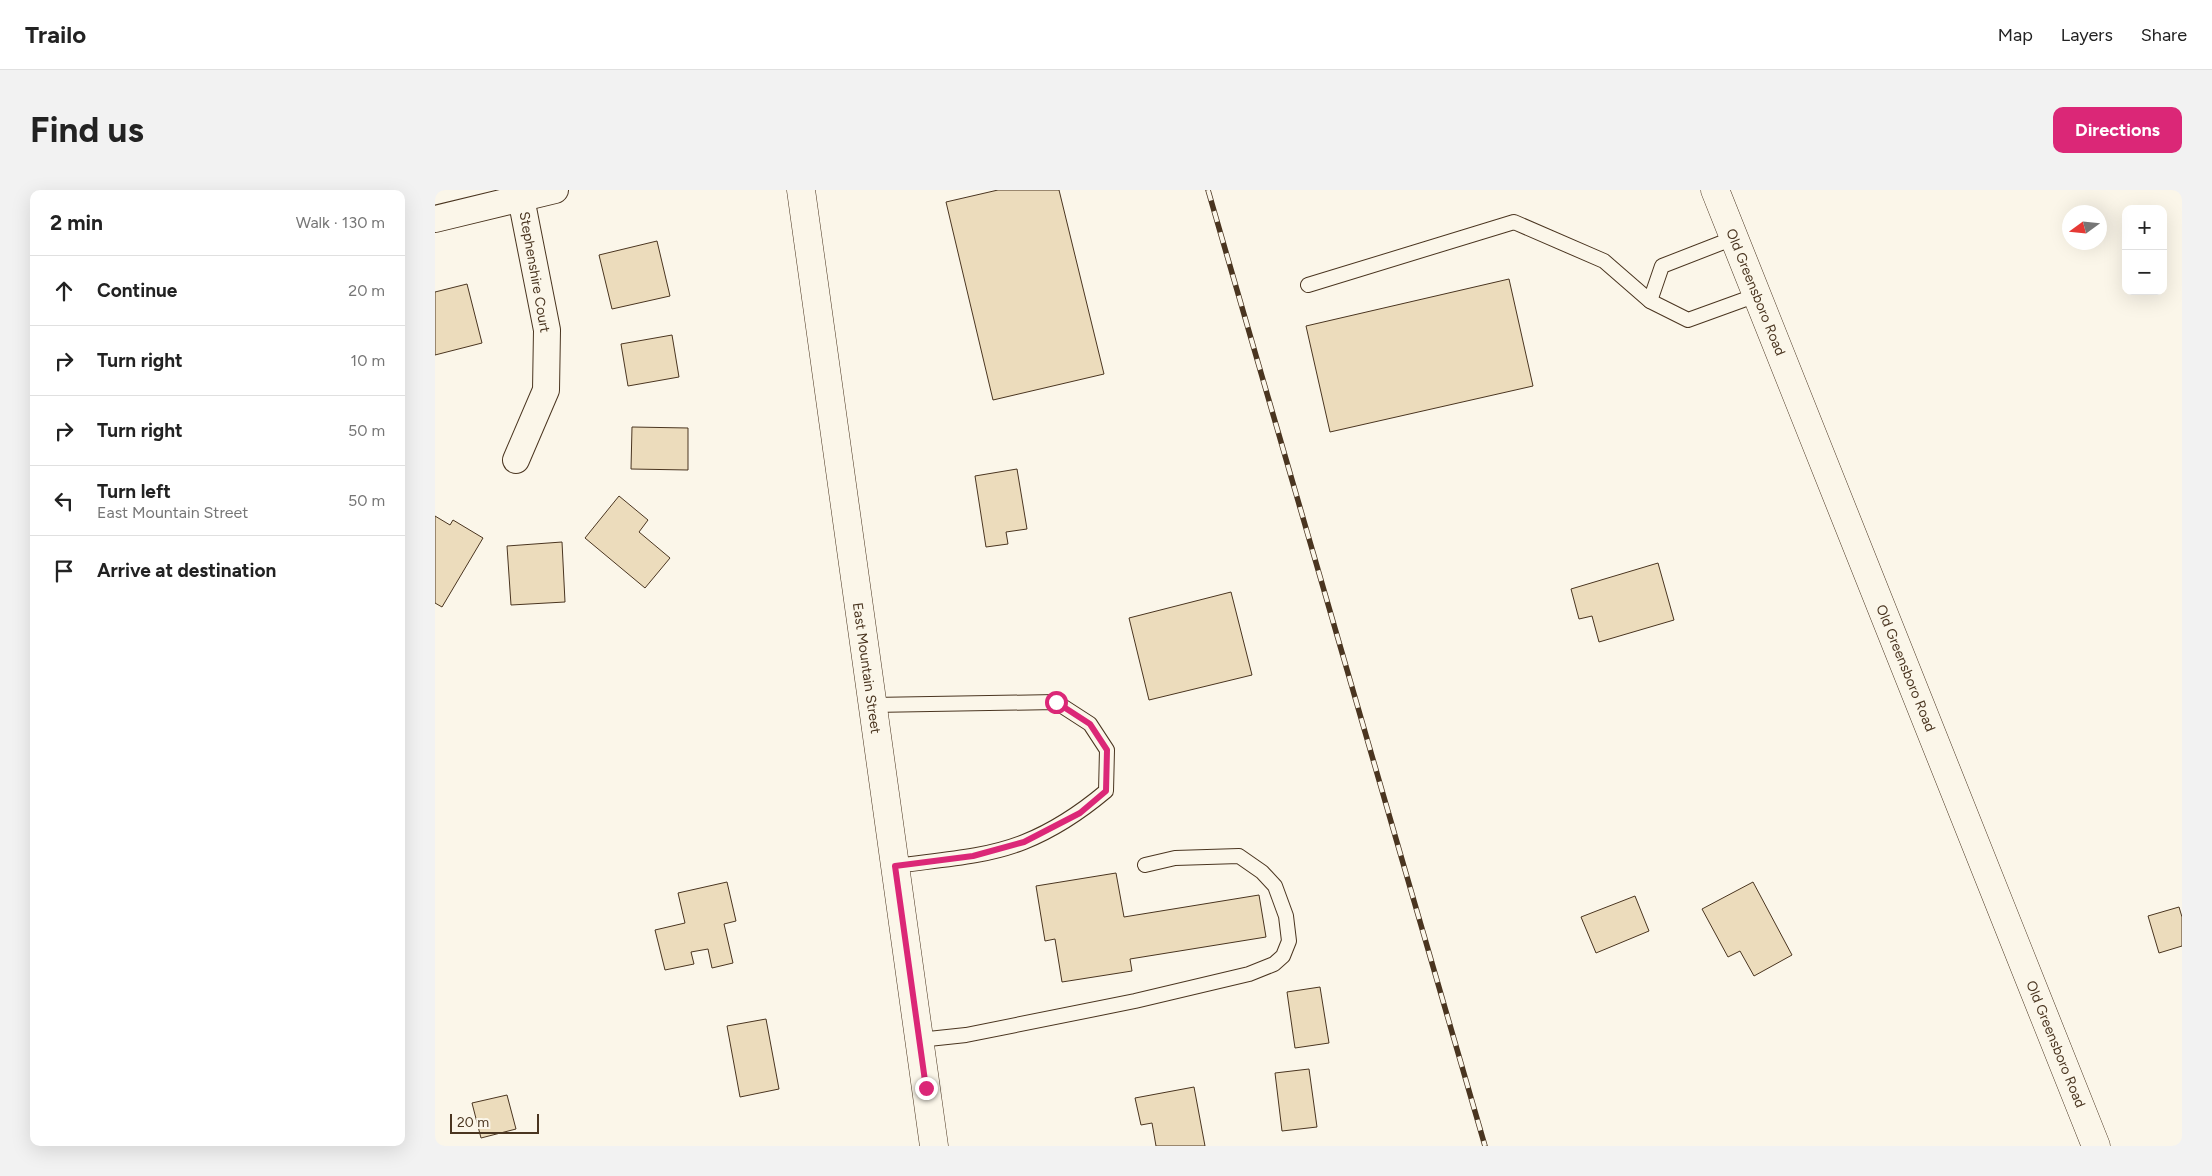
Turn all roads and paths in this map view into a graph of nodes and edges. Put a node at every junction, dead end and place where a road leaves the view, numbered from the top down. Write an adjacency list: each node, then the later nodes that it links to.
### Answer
1 (555, 190): 4 (street)
2 (802, 190): 11 (street, East Mountain Street)
3 (1715, 190): 6 (street, Old Greensboro Road)
4 (521, 198): 5 (street); 10 (street, Stephenshire Court)
5 (435, 219)
6 (1734, 238): 8 (street, Old Greensboro Road); 9 (lane)
7 (1308, 285): 9 (lane)
8 (1757, 295): 9 (lane); 16 (street, Old Greensboro Road)
9 (1650, 301)
10 (516, 460)
11 (872, 705): 13 (street, East Mountain Street); 13 (lane)
12 (1145, 865): 14 (lane)
13 (895, 866): 14 (street, East Mountain Street)
14 (919, 1040): 15 (street, East Mountain Street)
15 (934, 1146)
16 (2096, 1146)

